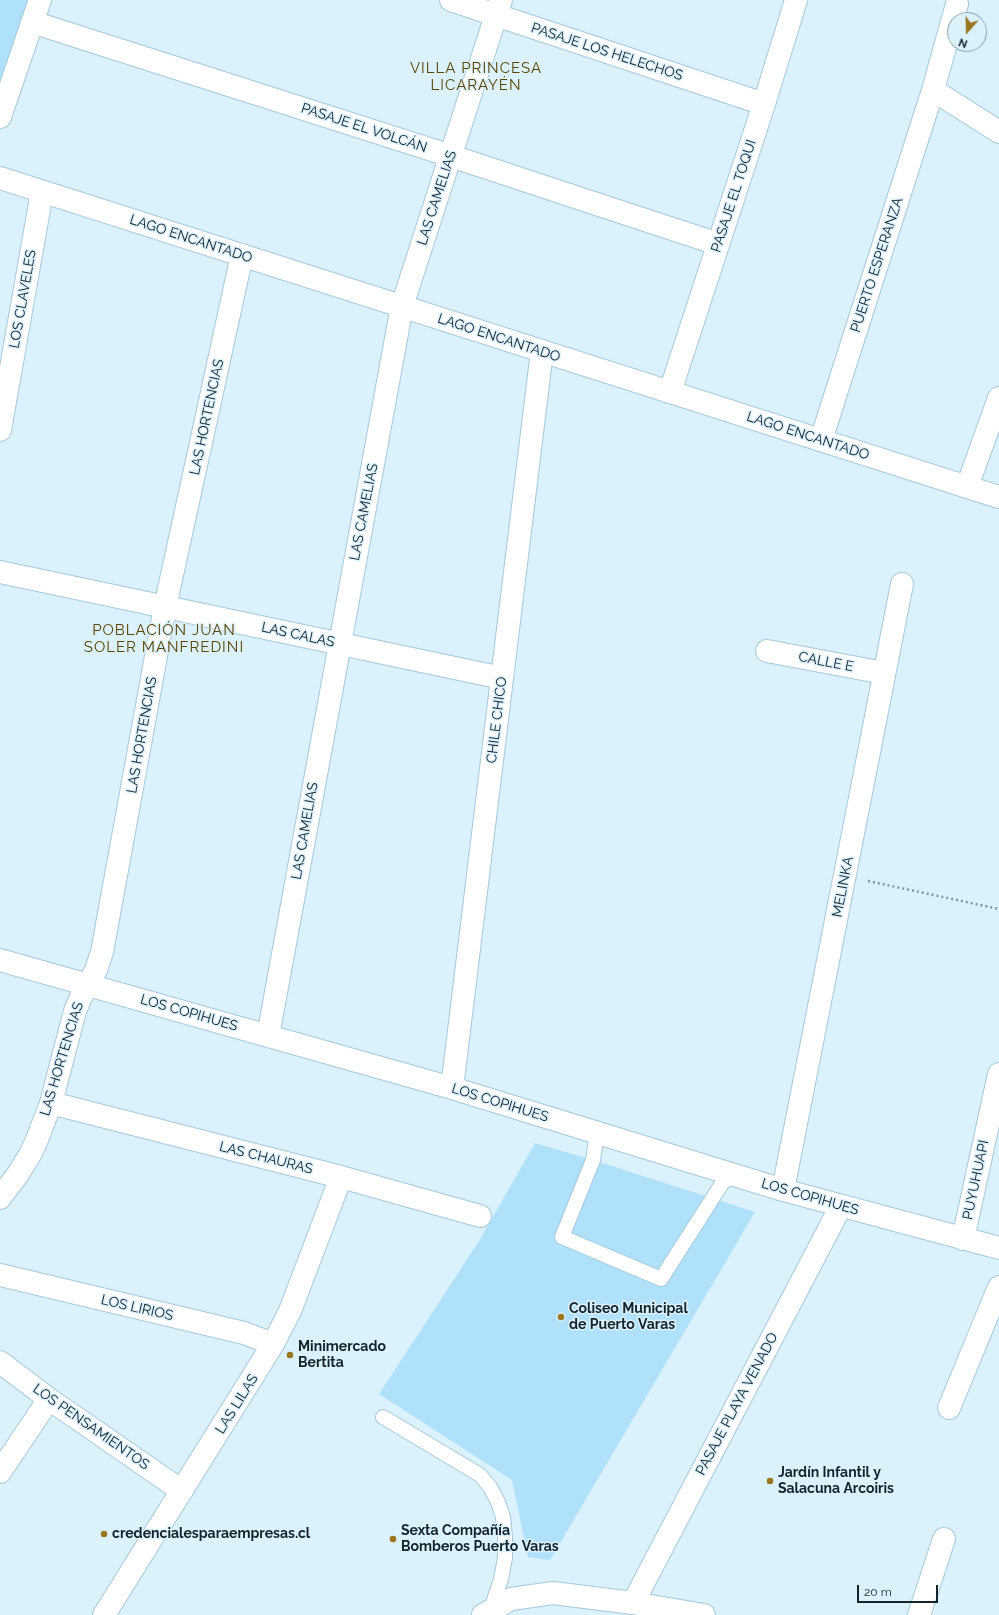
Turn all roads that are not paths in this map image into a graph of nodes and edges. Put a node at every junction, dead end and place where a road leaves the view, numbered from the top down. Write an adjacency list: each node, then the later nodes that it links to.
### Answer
1 (40, 0): 6 (street)
2 (451, 0): 5 (street, PASAJE LOS HELECHOS)
3 (796, 0): 8 (street, PASAJE EL TOQUI)
4 (957, 4): 7 (street, PUERTO ESPERANZA)
5 (499, 8): 8 (street, PASAJE LOS HELECHOS); 11 (street, LAS CAMELIAS)
6 (32, 22): 9 (street); 11 (street, PASAJE EL VOLCÁN)
7 (933, 90): 10 (street); 22 (street, PUERTO ESPERANZA)
8 (764, 104): 14 (street, PASAJE EL TOQUI)
9 (0, 117)
10 (999, 132)
11 (451, 156): 14 (street, PASAJE EL VOLCÁN); 16 (street, LAS CAMELIAS)
12 (0, 178): 13 (street, LAGO ENCANTADO)
13 (42, 192): 15 (street, LAGO ENCANTADO); 18 (street, LOS CLAVELES)
14 (718, 244): 19 (street, PASAJE EL TOQUI)
15 (242, 255): 16 (street, LAGO ENCANTADO); 27 (street, LAS HORTENCIAS)
16 (402, 306): 17 (street, LAGO ENCANTADO); 28 (street, LAS CAMELIAS)
17 (542, 351): 19 (street, LAGO ENCANTADO); 31 (street, CHILE CHICO)
18 (5, 371): 21 (street, LOS CLAVELES)
19 (670, 392): 22 (street, LAGO ENCANTADO)
20 (999, 398): 23 (street)
21 (0, 430)
22 (821, 440): 23 (street, LAGO ENCANTADO)
23 (967, 487): 24 (street, LAGO ENCANTADO)
24 (999, 497)
25 (0, 572): 27 (street, LAS CALAS)
26 (902, 584): 30 (street, MELINKA)
27 (165, 607): 28 (street, LAS CALAS); 33 (street, LAS HORTENCIAS)
28 (339, 644): 31 (street, LAS CALAS); 34 (street, LAS CAMELIAS)
29 (767, 651): 30 (street, CALLE E)
30 (884, 673): 41 (street, MELINKA)
31 (502, 678): 36 (street, CHILE CHICO)
32 (0, 960): 33 (street, LOS COPIHUES)
33 (88, 984): 34 (street, LOS COPIHUES); 37 (street, LAS HORTENCIAS)
34 (268, 1036): 36 (street, LOS COPIHUES)
35 (999, 1074): 45 (street, PUYUHUAPI)
36 (452, 1088): 38 (street, LOS COPIHUES)
37 (51, 1103): 40 (street, LAS CHAURAS); 42 (street, LAS HORTENCIAS)
38 (597, 1133): 39 (street, LOS COPIHUES); 39 (lane)
39 (734, 1175): 41 (street, LOS COPIHUES)
40 (340, 1177): 44 (street, LAS CHAURAS); 49 (street, LAS LILAS)
41 (783, 1190): 43 (street, LOS COPIHUES)
42 (0, 1198)
43 (842, 1206): 45 (street, LOS COPIHUES); 57 (street, PASAJE PLAYA VENADO)
44 (480, 1216)
45 (963, 1238): 46 (street, LOS COPIHUES)
46 (999, 1248)
47 (0, 1275): 49 (street, LOS LIRIOS)
48 (999, 1287): 52 (street)
49 (274, 1344): 55 (street, LAS LILAS)
50 (0, 1362): 51 (street, LOS PENSAMIENTOS)
51 (49, 1399): 54 (street); 55 (street, LOS PENSAMIENTOS)
52 (949, 1408)
53 (383, 1417): 58 (lane)
54 (0, 1472)
55 (182, 1491): 59 (street, LAS LILAS)
56 (944, 1539): 61 (street)
57 (633, 1603): 58 (street); 60 (street)
58 (487, 1612)
59 (104, 1615)
60 (704, 1615)
61 (920, 1615)

